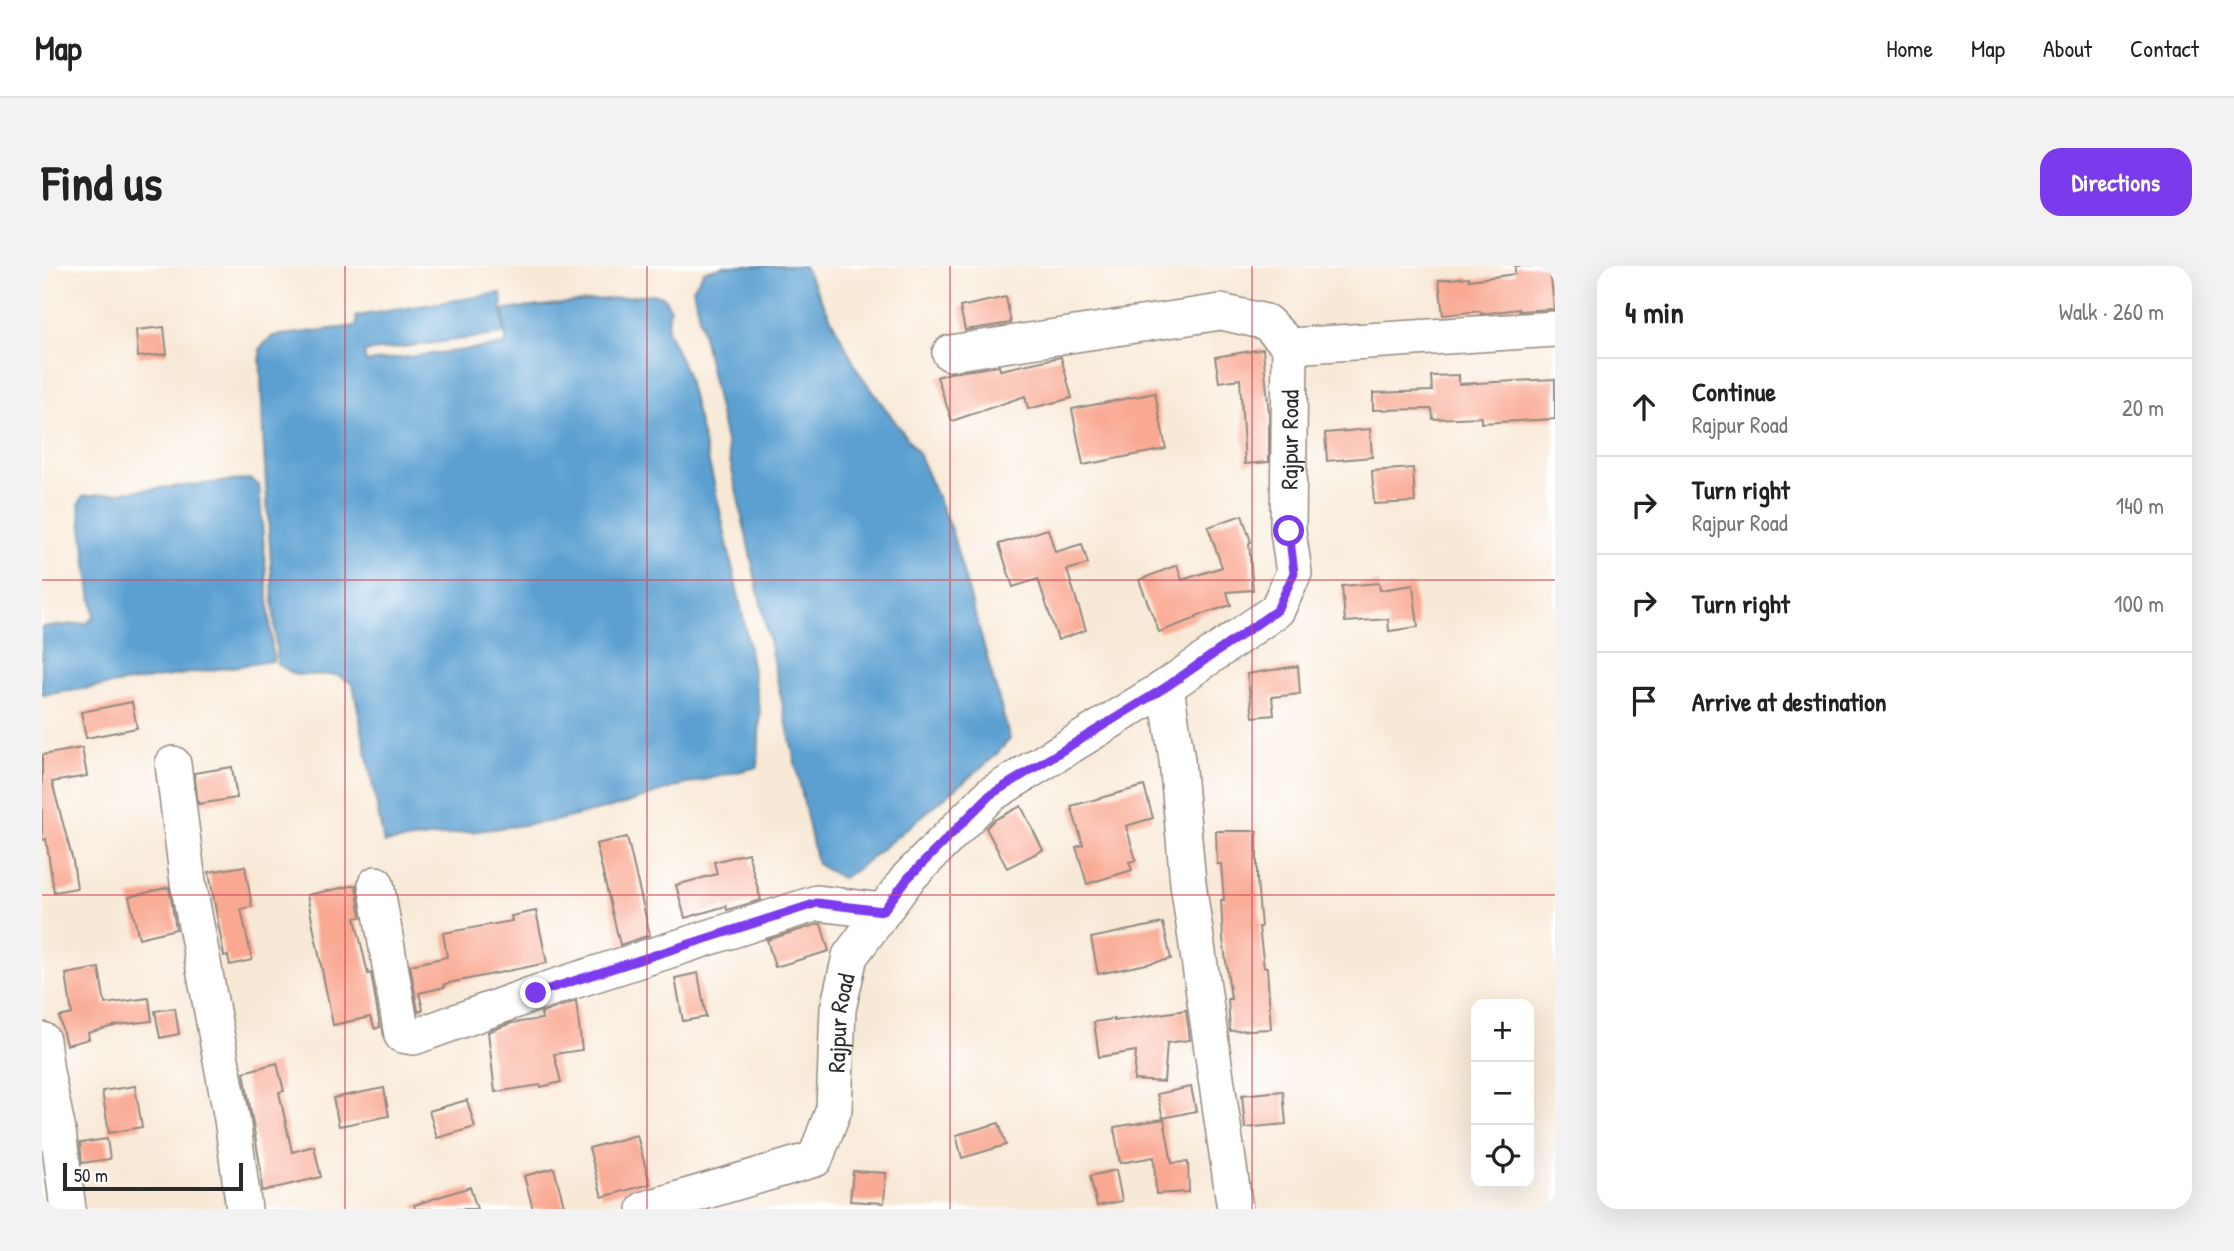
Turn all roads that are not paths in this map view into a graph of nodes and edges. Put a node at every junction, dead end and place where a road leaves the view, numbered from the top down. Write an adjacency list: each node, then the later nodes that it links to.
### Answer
1 (1555, 329): 2 (street)
2 (1290, 346): 3 (street); 4 (street, Rajpur Road)
3 (950, 353)
4 (1166, 687): 7 (street, Rajpur Road); 12 (street)
5 (173, 764): 10 (street)
6 (376, 884): 7 (street)
7 (883, 911): 11 (street, Rajpur Road)
8 (42, 1040): 9 (street)
9 (68, 1209)
10 (244, 1209)
11 (645, 1209)
12 (1235, 1209)

